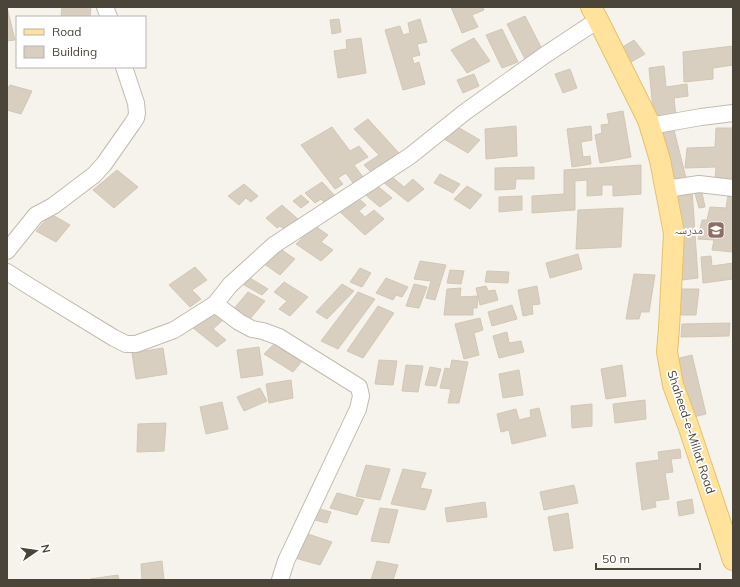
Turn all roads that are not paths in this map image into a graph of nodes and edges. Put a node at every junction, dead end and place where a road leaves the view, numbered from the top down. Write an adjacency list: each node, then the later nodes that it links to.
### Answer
1 (594, 13): 4 (main road, Shaheed-e-Millat Road); 9 (street)
2 (124, 68): 7 (street)
3 (733, 113): 4 (street)
4 (650, 126): 6 (main road, Shaheed-e-Millat Road)
5 (733, 188): 6 (street)
6 (666, 189): 10 (main road, Shaheed-e-Millat Road)
7 (7, 251)
8 (7, 272): 9 (street)
9 (215, 304): 11 (street)
10 (733, 560)
11 (280, 580)

